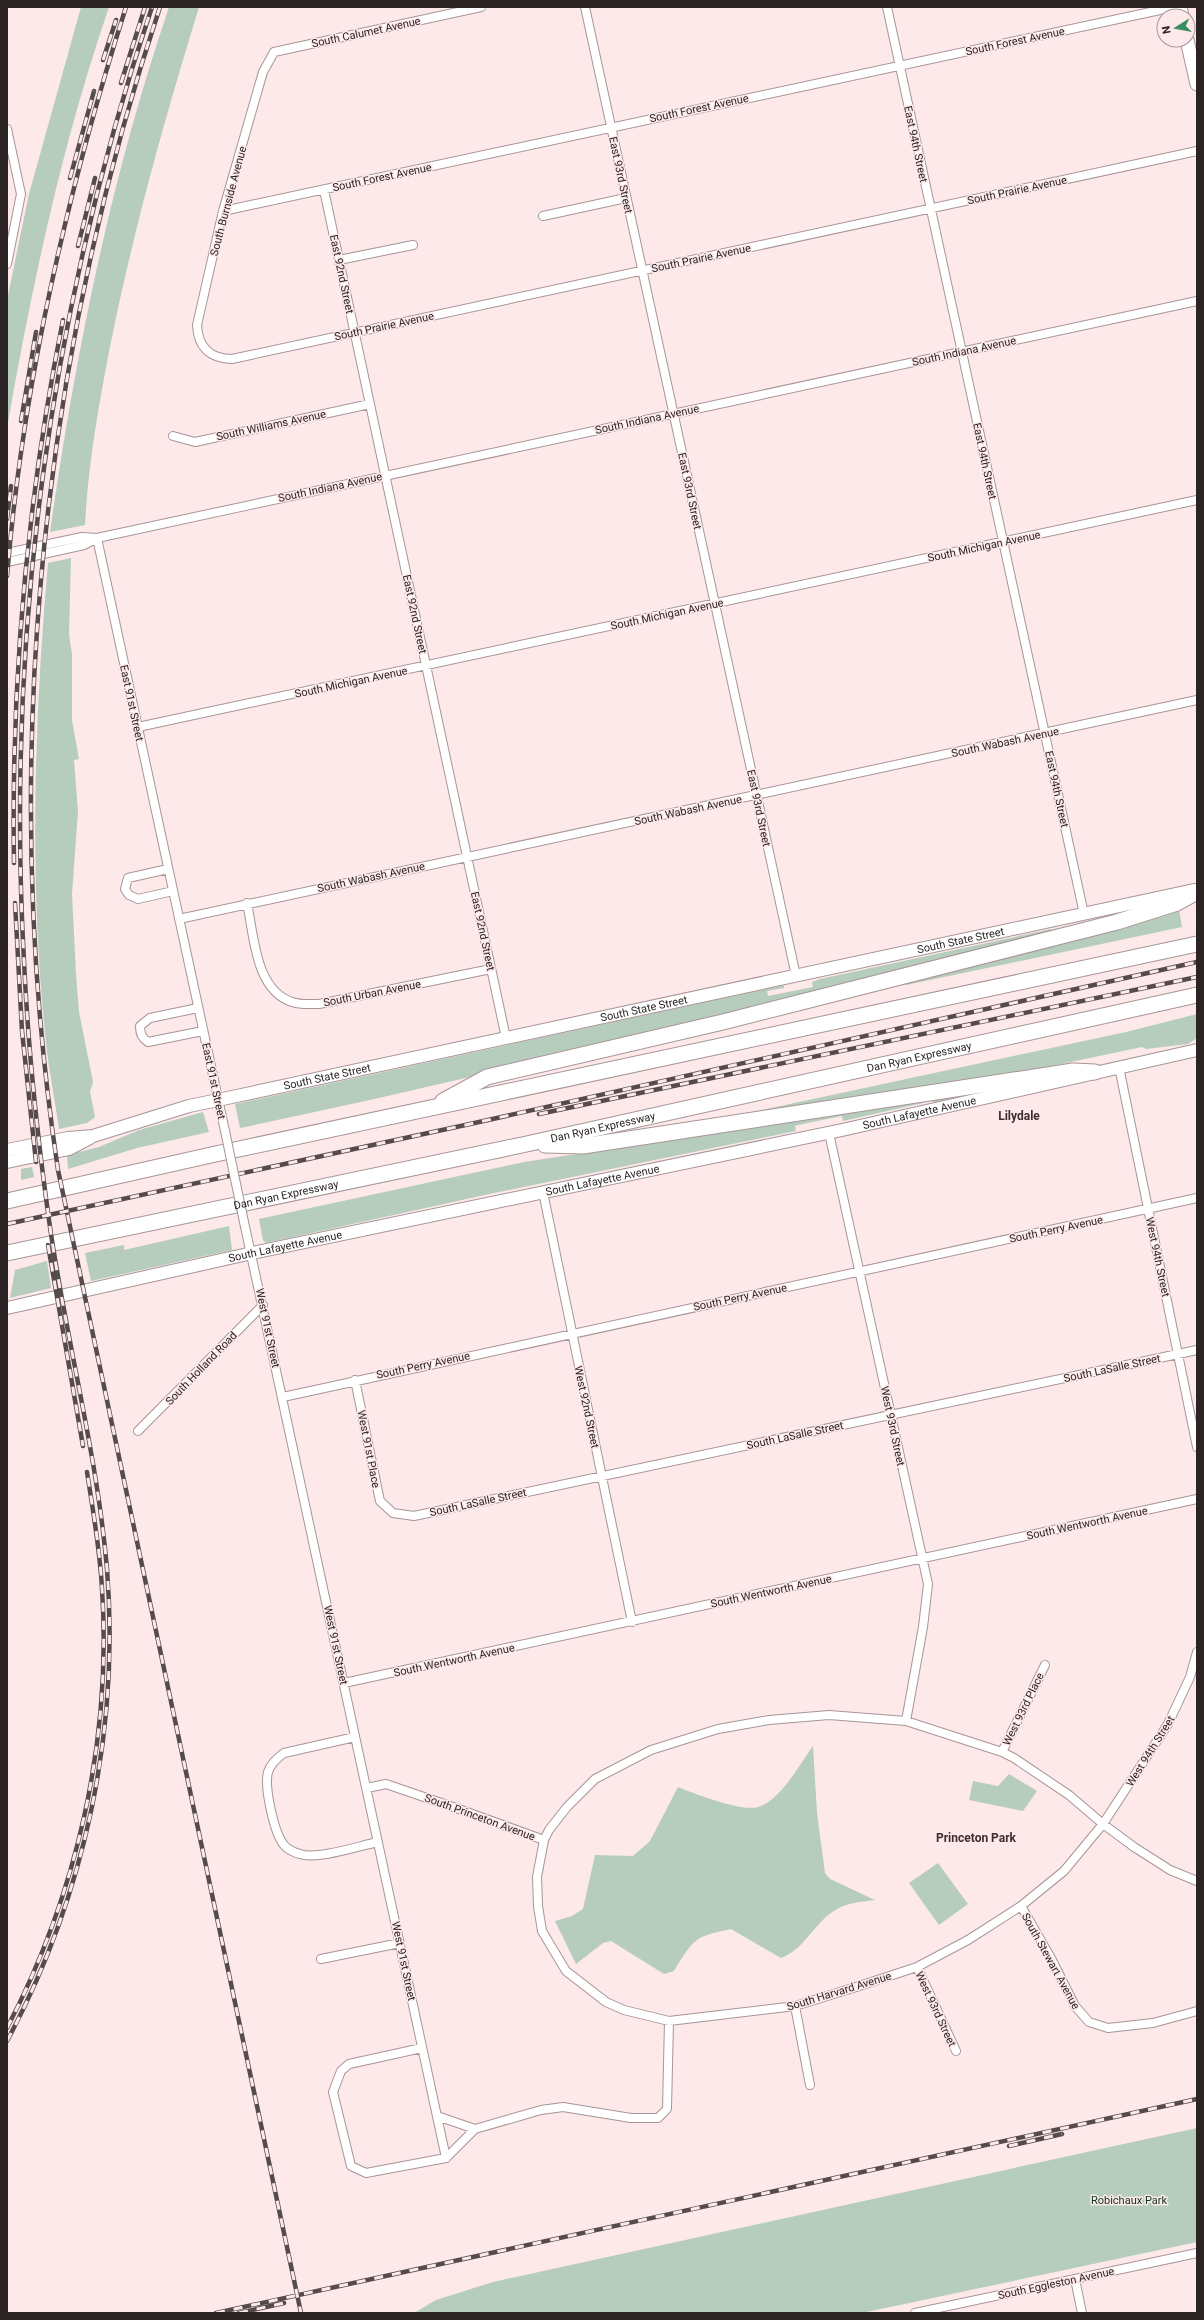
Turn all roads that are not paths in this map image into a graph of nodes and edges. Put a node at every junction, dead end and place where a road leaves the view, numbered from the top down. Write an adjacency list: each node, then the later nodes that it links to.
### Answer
1 (481, 7): 6 (street, South Calumet Avenue)
2 (585, 7): 9 (street, East 93rd Street)
3 (887, 7): 7 (street, East 94th Street)
4 (1174, 7): 7 (street, South Forest Avenue)
5 (1189, 48): 8 (main road)
6 (274, 52): 16 (street, South Burnside Avenue)
7 (899, 66): 9 (street, South Forest Avenue); 15 (street, East 94th Street)
8 (1197, 84)
9 (611, 127): 13 (street, South Forest Avenue); 14 (street, East 93rd Street)
10 (7, 129): 12 (street)
11 (1197, 151): 15 (street, South Prairie Avenue)
12 (10, 156): 20 (street)
13 (324, 190): 16 (street, South Forest Avenue); 19 (street, East 92nd Street)
14 (626, 198): 17 (street); 21 (street, East 93rd Street)
15 (930, 209): 21 (street, South Prairie Avenue); 25 (street, East 94th Street)
16 (223, 211): 24 (street, South Burnside Avenue)
17 (543, 216)
18 (413, 245): 19 (street)
19 (339, 260): 23 (street, East 92nd Street)
20 (7, 264)
21 (642, 270): 23 (street, South Prairie Avenue); 27 (street, East 93rd Street)
22 (1197, 302): 25 (street, South Indiana Avenue)
23 (354, 332): 24 (street, South Prairie Avenue); 26 (street, East 92nd Street)
24 (206, 351)
25 (961, 351): 27 (street, South Indiana Avenue); 32 (street, East 94th Street)
26 (370, 404): 28 (street, South Williams Avenue); 29 (street, East 92nd Street)
27 (673, 413): 29 (street, South Indiana Avenue); 35 (street, East 93rd Street)
28 (174, 436)
29 (385, 476): 31 (street, South Indiana Avenue); 36 (street, East 92nd Street)
30 (1197, 500): 32 (street, South Michigan Avenue)
31 (97, 538): 33 (street, South Indiana Avenue); 34 (street, South Indiana Avenue); 38 (street, East 91st Street)
32 (1003, 542): 35 (street, South Michigan Avenue); 39 (street, East 94th Street)
33 (7, 553)
34 (7, 562)
35 (714, 604): 36 (street, South Michigan Avenue); 40 (street, East 93rd Street)
36 (426, 666): 38 (street, South Michigan Avenue); 41 (street, East 92nd Street)
37 (1197, 700): 39 (street, South Wabash Avenue)
38 (138, 727): 42 (street, East 91st Street)
39 (1045, 734): 40 (street, South Wabash Avenue); 46 (street, East 94th Street)
40 (756, 796): 41 (street, South Wabash Avenue); 50 (street, East 93rd Street)
41 (468, 857): 45 (street, South Wabash Avenue); 49 (street, East 92nd Street)
42 (168, 869): 43 (street, East 91st Street); 43 (street)
43 (173, 891): 47 (street, East 91st Street)
44 (1197, 891): 46 (main road, South State Street); 59 (highway)
45 (247, 903): 47 (street, South Wabash Avenue); 49 (street, South Urban Avenue)
46 (1084, 914): 50 (main road, South State Street)
47 (179, 919): 52 (street, East 91st Street)
48 (1197, 944): 59 (highway)
49 (492, 969): 54 (street, East 92nd Street)
50 (796, 976): 54 (main road, South State Street)
51 (1197, 995): 63 (highway, Dan Ryan Expressway)
52 (198, 1008): 53 (street, East 91st Street); 53 (street, East 91st Street)
53 (203, 1031): 58 (street, East 91st Street)
54 (506, 1038): 58 (main road, South State Street)
55 (1197, 1050): 56 (main road, South Lafayette Avenue)
56 (1119, 1067): 57 (main road, South Lafayette Avenue); 69 (street, West 94th Street)
57 (1094, 1072): 61 (main road, South Lafayette Avenue); 63 (highway)
58 (218, 1100): 60 (street, East 91st Street); 62 (main road, South State Street)
59 (428, 1109): 68 (highway)
60 (225, 1131): 71 (street, West 91st Street, bridge)
61 (829, 1133): 66 (main road, South Lafayette Avenue); 72 (street, West 93rd Street)
62 (93, 1136): 64 (main road, South State Street); 65 (main road, South State Street)
63 (522, 1144): 70 (highway, Dan Ryan Expressway)
64 (7, 1150)
65 (7, 1162)
66 (542, 1192): 71 (main road, South Lafayette Avenue); 75 (street, West 92nd Street)
67 (1197, 1198): 69 (street, South Perry Avenue)
68 (7, 1201)
69 (1148, 1209): 72 (street, South Perry Avenue); 77 (street, West 94th Street)
70 (7, 1253)
71 (252, 1253): 73 (street, West 91st Street); 74 (main road, South Lafayette Avenue)
72 (859, 1271): 75 (street, South Perry Avenue); 80 (street, West 93rd Street)
73 (263, 1305): 79 (street, West 91st Street); 81 (street, South Holland Road)
74 (7, 1308)
75 (572, 1333): 78 (street, South Perry Avenue); 83 (street, West 92nd Street)
76 (1197, 1350): 77 (street, South LaSalle Street)
77 (1178, 1354): 80 (street, South LaSalle Street); 82 (street, West 94th Street)
78 (355, 1380): 79 (street, South Perry Avenue); 85 (street, West 91st Place)
79 (282, 1397): 90 (street, West 91st Street)
80 (891, 1415): 83 (street, South LaSalle Street); 86 (street, West 93rd Street)
81 (138, 1431)
82 (1197, 1447)
83 (602, 1476): 85 (street, South LaSalle Street); 87 (street, West 92nd Street)
84 (1197, 1499): 86 (street, South Wentworth Avenue)
85 (393, 1513)
86 (922, 1558): 87 (street, South Wentworth Avenue); 91 (street, West 93rd Street)
87 (632, 1622): 90 (street, South Wentworth Avenue)
88 (1197, 1652): 95 (street, West 94th Street)
89 (1044, 1665): 93 (street, West 93rd Place)
90 (344, 1683): 92 (street, West 91st Street)
91 (906, 1721): 93 (street, South Princeton Avenue); 96 (street, South Princeton Avenue)
92 (356, 1737): 94 (street, West 91st Street); 97 (street)
93 (1002, 1752): 95 (street, South Princeton Avenue)
94 (367, 1788): 96 (street, South Princeton Avenue); 97 (street, West 91st Street)
95 (1103, 1824): 98 (street); 99 (street, South Harvard Avenue)
96 (544, 1840): 105 (street, South Harvard Avenue)
97 (378, 1842): 100 (street, West 91st Street)
98 (1197, 1881)
99 (1021, 1906): 102 (street, South Harvard Avenue); 104 (street, South Stewart Avenue)
100 (400, 1943): 101 (street); 106 (street, West 91st Street)
101 (321, 1959)
102 (917, 1967): 103 (street, South Harvard Avenue); 107 (street, West 93rd Street)
103 (795, 2006): 105 (street, South Harvard Avenue); 108 (street)
104 (1197, 2011)
105 (669, 2021): 110 (street)
106 (422, 2048): 109 (street, West 91st Street); 111 (street)
107 (956, 2051)
108 (810, 2085)
109 (437, 2116): 110 (street); 111 (street, West 91st Street)
110 (476, 2129): 111 (street)
111 (446, 2158)
112 (1197, 2253): 113 (street, South Eggleston Avenue)
113 (1075, 2279): 114 (street, South Eggleston Avenue); 115 (street)
114 (915, 2313)
115 (1082, 2313)

